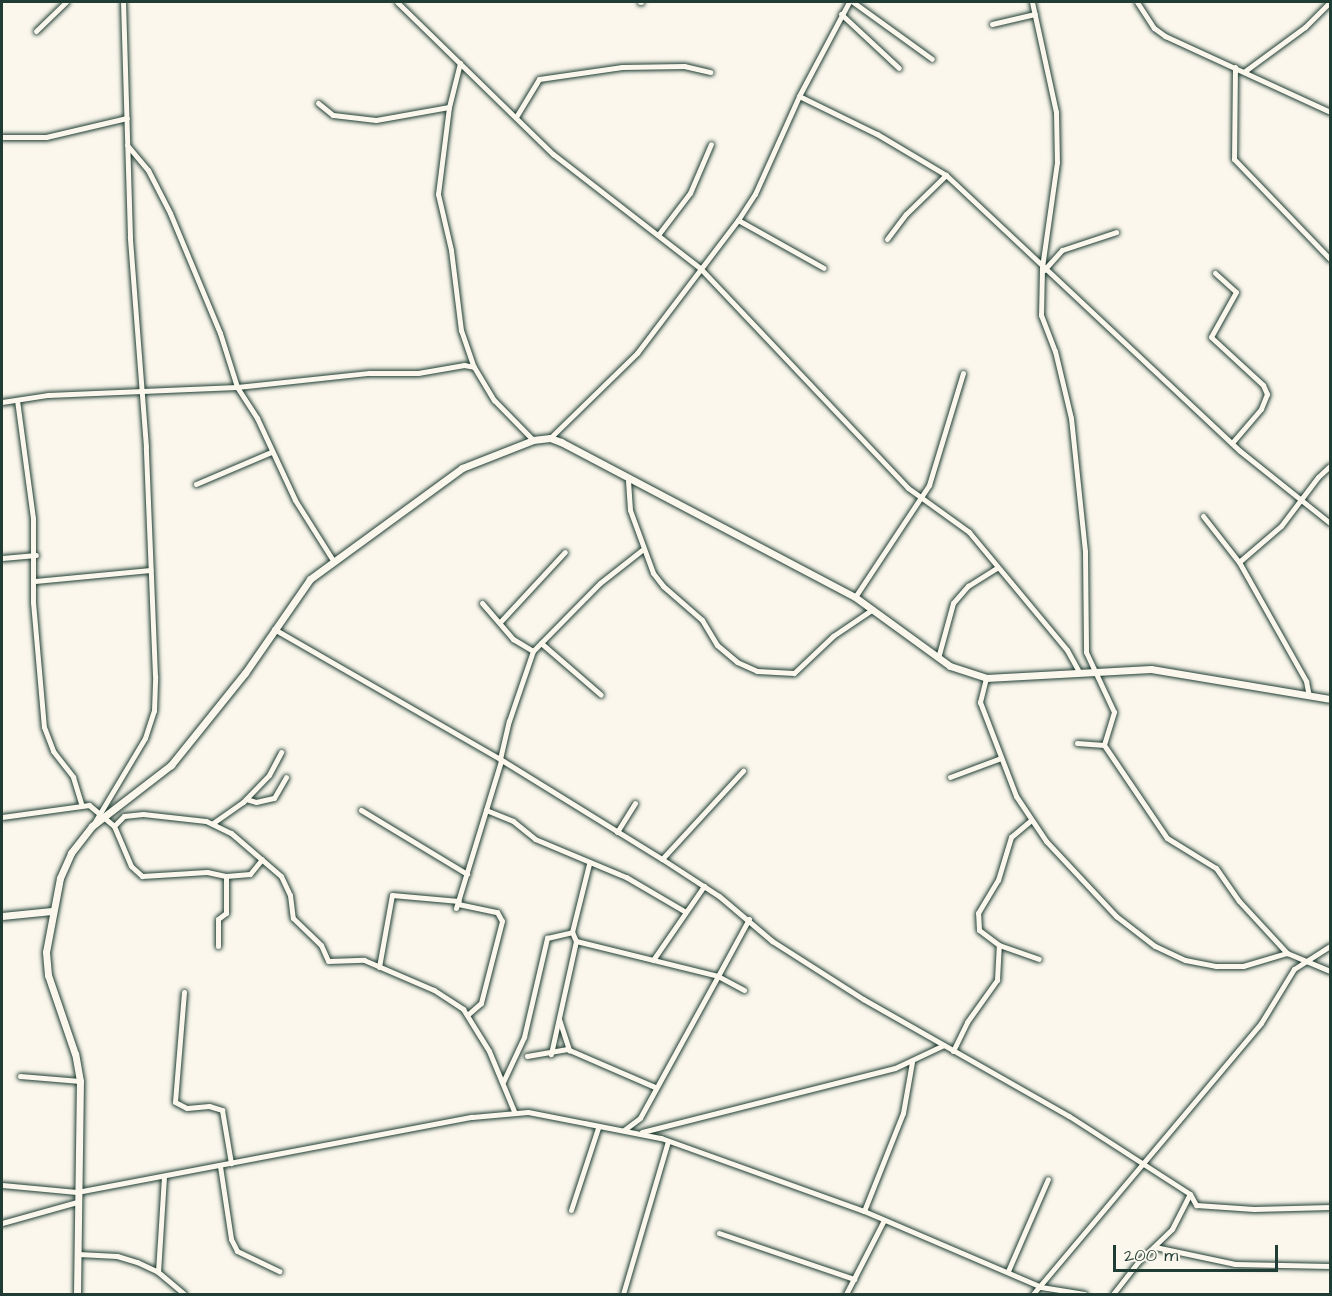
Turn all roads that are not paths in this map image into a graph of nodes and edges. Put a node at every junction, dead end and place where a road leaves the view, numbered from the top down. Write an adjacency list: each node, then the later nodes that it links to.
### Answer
1 (66, 2): 11 (street)
2 (123, 2): 23 (street)
3 (397, 2): 13 (street)
4 (851, 2): 8 (street); 12 (street)
5 (1032, 2): 9 (street)
6 (1137, 2): 14 (street)
7 (1330, 2): 16 (street)
8 (841, 14): 15 (street); 18 (street)
9 (1035, 14): 10 (street); 35 (street)
10 (992, 24)
11 (36, 31)
12 (932, 59)
13 (460, 63): 20 (street); 22 (street)
14 (1235, 67): 16 (street); 32 (street)
15 (899, 68)
16 (1245, 70): 21 (street)
17 (710, 72): 22 (street)
18 (799, 96): 27 (street); 28 (street)
19 (318, 103): 20 (street)
20 (449, 107): 37 (street)
21 (1330, 112)
22 (516, 117): 30 (street)
23 (127, 118): 24 (street); 26 (street)
24 (2, 137)
25 (711, 144): 30 (street)
26 (128, 145): 39 (street); 40 (street)
27 (945, 175): 31 (street); 35 (street)
28 (738, 220): 33 (street); 34 (street)
29 (1116, 232): 35 (street)
30 (658, 235): 33 (street)
31 (887, 239)
32 (1330, 259)
33 (700, 268): 43 (street); 50 (street)
34 (824, 268)
35 (1043, 269): 45 (street); 72 (street)
36 (1215, 273): 45 (street)
37 (474, 367): 39 (street); 44 (street)
38 (963, 373): 50 (street)
39 (237, 387): 40 (street); 46 (street)
40 (142, 391): 41 (street); 61 (street)
41 (17, 400): 42 (street); 56 (street)
42 (2, 402)
43 (550, 438): 44 (street); 48 (street)
44 (533, 440): 58 (street)
45 (1232, 443): 51 (street)
46 (271, 452): 49 (street); 58 (street)
47 (1330, 466): 51 (street)
48 (628, 481): 54 (street); 63 (street)
49 (196, 484)
50 (923, 499): 60 (street); 63 (street)
51 (1300, 499): 53 (street); 59 (street)
52 (1203, 516): 59 (street)
53 (1330, 523)
54 (642, 549): 65 (street); 68 (street)
55 (565, 552): 66 (street)
56 (36, 555): 57 (street); 62 (street)
57 (2, 558)
58 (334, 562): 67 (street)
59 (1239, 562): 75 (street)
60 (997, 568): 70 (street); 71 (street)
61 (150, 570): 62 (street); 90 (street)
62 (35, 581): 87 (street)
63 (855, 597): 65 (street)
64 (482, 603): 66 (street)
65 (873, 609): 70 (street)
66 (501, 621): 69 (street)
67 (274, 629): 81 (street); 90 (street)
68 (541, 644): 69 (street); 74 (street)
69 (533, 651): 81 (street)
70 (938, 658): 73 (street)
71 (1079, 672): 72 (street); 73 (street)
72 (1093, 672): 75 (street); 78 (street)
73 (986, 678): 80 (street)
74 (601, 695)
75 (1309, 696): 76 (street)
76 (1330, 699)
77 (1077, 743): 78 (street)
78 (1104, 745): 112 (street)
79 (281, 752): 85 (street)
80 (1001, 758): 84 (street); 92 (street)
81 (501, 760): 89 (street); 95 (street)
82 (743, 771): 97 (street)
83 (286, 777): 85 (street)
84 (950, 777)
85 (246, 799): 93 (street)
86 (635, 803): 95 (street)
87 (81, 804): 90 (street); 91 (street)
88 (361, 810): 99 (street)
89 (486, 810): 98 (street); 99 (street)
90 (102, 814): 94 (street); 103 (street)
91 (2, 817)
92 (1031, 820): 109 (street); 112 (street)
93 (213, 823): 94 (street); 96 (street)
94 (114, 826): 100 (street)
95 (617, 832): 97 (street)
96 (262, 859): 100 (street); 116 (street)
97 (662, 859): 101 (street)
98 (589, 864): 104 (street); 107 (street)
99 (467, 874): 102 (street)
100 (226, 876): 110 (street)
101 (704, 886): 104 (street); 106 (street)
102 (457, 904): 116 (street); 121 (street)
103 (52, 911): 105 (street); 130 (street)
104 (684, 911): 114 (street)
105 (2, 916)
106 (749, 919): 118 (street); 123 (street)
107 (572, 932): 108 (street); 131 (street)
108 (576, 941): 114 (street); 122 (street)
109 (999, 945): 113 (street); 125 (street)
110 (218, 946)
111 (1330, 946): 115 (street)
112 (1287, 953): 115 (street)
113 (1039, 959)
114 (653, 960): 118 (street)
115 (1309, 960): 117 (street); 140 (street)
116 (379, 966): 121 (street)
117 (1330, 971)
118 (718, 976): 119 (street); 132 (street)
119 (744, 990)
120 (184, 992): 138 (street)
121 (467, 1015): 131 (street)
122 (558, 1017): 124 (street); 126 (street)
123 (944, 1045): 125 (street); 128 (street)
124 (570, 1050): 126 (street); 132 (street)
125 (953, 1051): 140 (street)
126 (551, 1054): 127 (street)
127 (527, 1056)
128 (912, 1062): 136 (street); 149 (street)
129 (20, 1076): 130 (street)
130 (80, 1081): 144 (street)
131 (503, 1082): 133 (street)
132 (655, 1087): 135 (street)
133 (514, 1111): 134 (street); 138 (street)
134 (598, 1128): 135 (street); 148 (street)
135 (624, 1130): 136 (street)
136 (640, 1133): 137 (street)
137 (668, 1141): 149 (street); 163 (street)
138 (231, 1163): 139 (street)
139 (220, 1166): 141 (street); 156 (street)
140 (1144, 1166): 145 (street); 160 (street)
141 (164, 1177): 144 (street); 158 (street)
142 (1048, 1179): 157 (street)
143 (2, 1185): 144 (street)
144 (77, 1192): 146 (street)
145 (1190, 1194): 147 (street); 153 (street)
146 (77, 1202): 151 (street); 154 (street)
147 (1330, 1208)
148 (571, 1210)
149 (864, 1211): 150 (street)
150 (884, 1220): 157 (street); 159 (street)
151 (2, 1223)
152 (719, 1233): 159 (street)
153 (1155, 1247): 155 (street); 167 (street)
154 (78, 1254): 158 (street); 161 (street)
155 (1330, 1266)
156 (279, 1271)
157 (1008, 1271): 160 (street)
158 (158, 1272): 162 (street)
159 (854, 1279): 164 (street)
160 (1041, 1287): 165 (street); 166 (street)
161 (77, 1294)
162 (184, 1294)
163 (623, 1294)
164 (846, 1294)
165 (1033, 1294)
166 (1084, 1294)
167 (1113, 1294)

